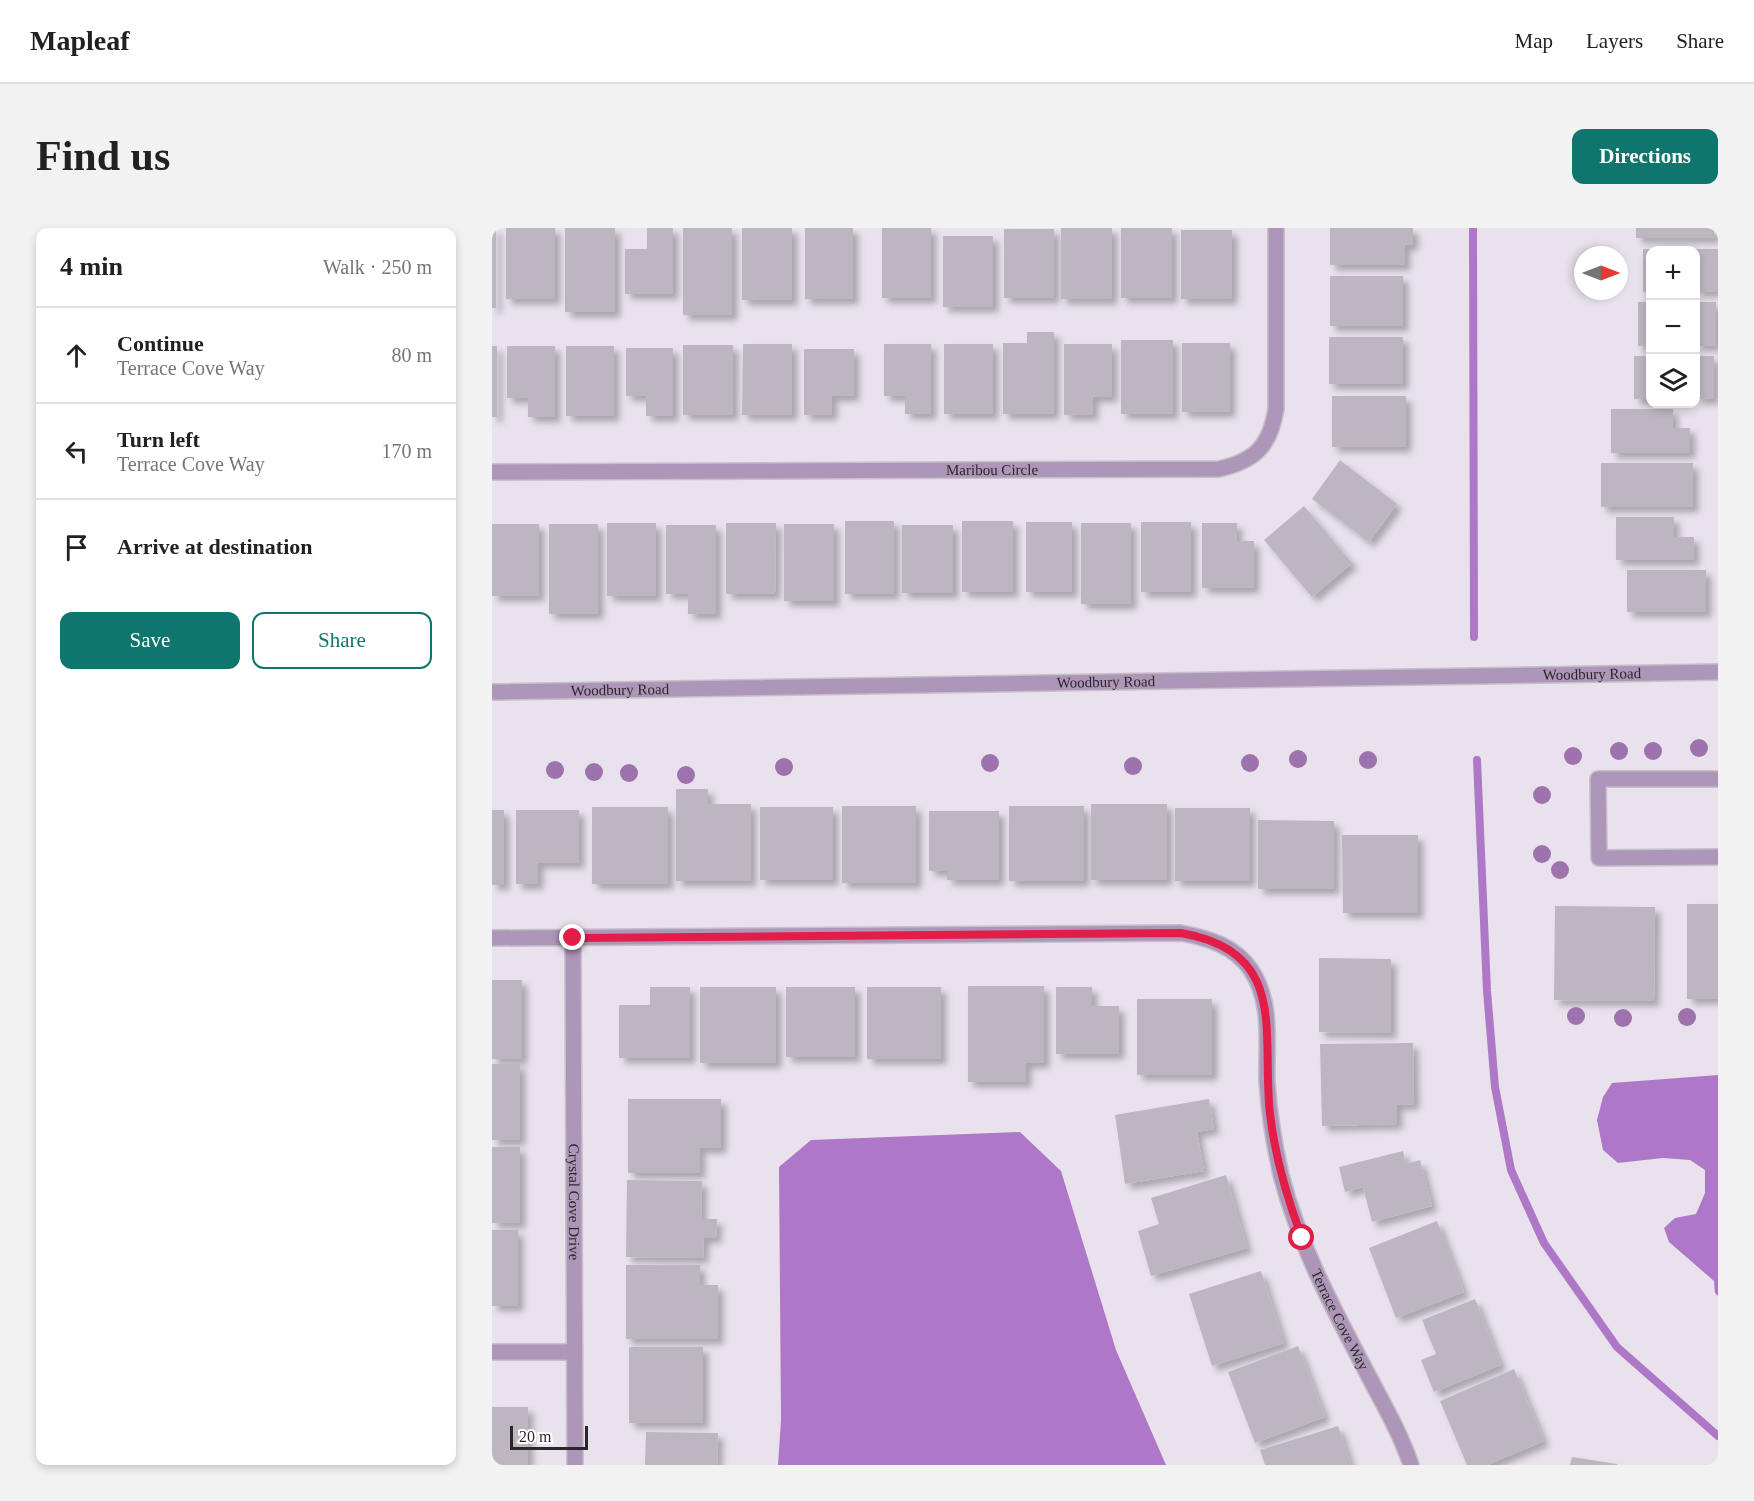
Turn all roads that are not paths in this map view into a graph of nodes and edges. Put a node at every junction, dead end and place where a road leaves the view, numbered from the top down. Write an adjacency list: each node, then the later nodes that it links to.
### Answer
1 (1276, 228): 2 (street, Maribou Circle)
2 (492, 472)
3 (1718, 672): 4 (street, Woodbury Road)
4 (492, 692)
5 (1718, 779): 6 (street)
6 (1718, 857)
7 (492, 938): 8 (street, Terrace Cove Way)
8 (573, 938): 10 (street, Crystal Cove Drive); 12 (street, Terrace Cove Way)
9 (492, 1352): 10 (street)
10 (574, 1352): 11 (street, Crystal Cove Drive)
11 (575, 1465)
12 (1411, 1465)

